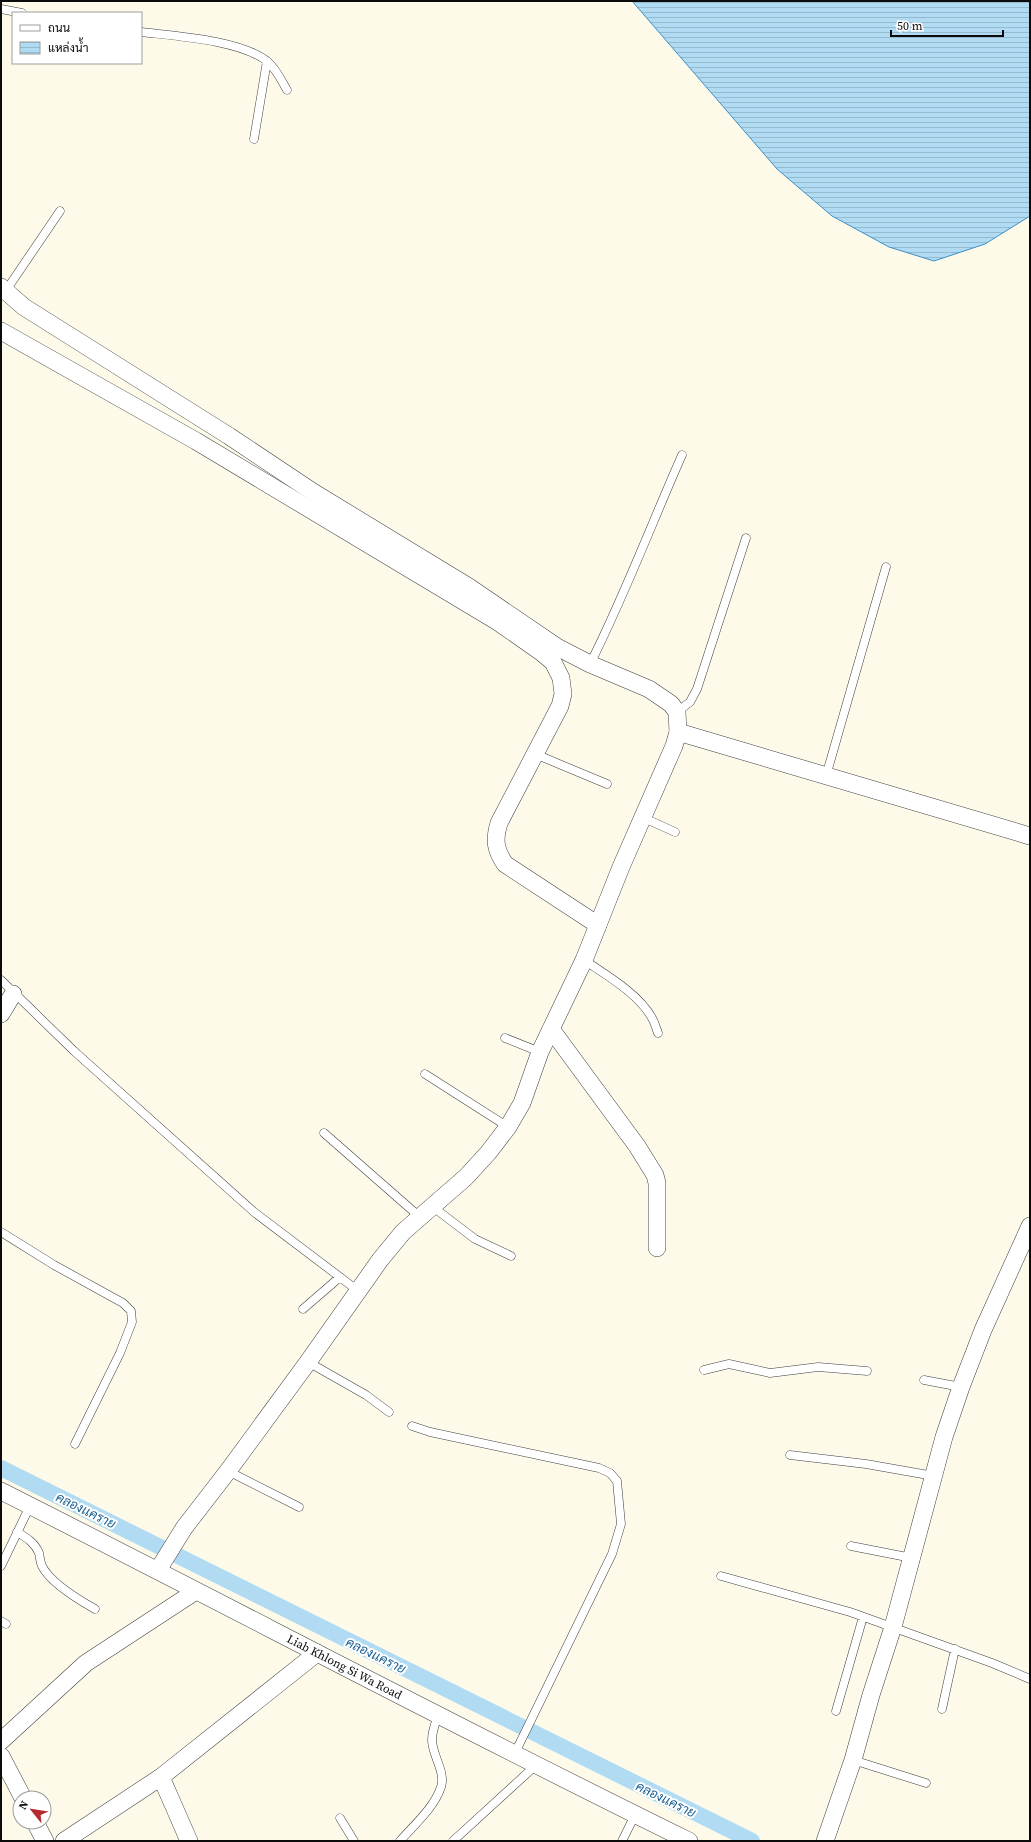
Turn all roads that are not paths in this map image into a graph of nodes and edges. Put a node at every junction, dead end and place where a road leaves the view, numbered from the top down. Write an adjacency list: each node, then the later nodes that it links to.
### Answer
1 (1, 9): 2 (lane)
2 (17, 12)
3 (142, 32): 4 (lane)
4 (267, 61): 5 (lane); 6 (lane)
5 (287, 90)
6 (254, 139)
7 (60, 211): 8 (lane)
8 (2, 292): 13 (street)
9 (1, 331): 16 (street)
10 (682, 455): 13 (lane)
11 (746, 538): 14 (lane)
12 (886, 568): 17 (lane)
13 (590, 664): 14 (street)
14 (677, 712): 15 (street)
15 (678, 732): 17 (street); 19 (street)
16 (535, 754): 18 (lane); 22 (street)
17 (826, 776): 21 (street)
18 (607, 784)
19 (644, 818): 20 (lane); 22 (street)
20 (675, 832)
21 (1030, 836)
22 (598, 925): 23 (street)
23 (584, 960): 27 (street); 28 (lane)
24 (1, 980): 25 (lane)
25 (13, 994): 26 (street); 40 (lane)
26 (1, 1014)
27 (551, 1029): 30 (street); 37 (street)
28 (658, 1033)
29 (505, 1038): 30 (lane)
30 (540, 1052): 32 (street)
31 (425, 1074): 32 (lane)
32 (508, 1127): 34 (street)
33 (324, 1133): 34 (lane)
34 (427, 1212): 39 (lane); 41 (street)
35 (1030, 1226): 38 (street)
36 (1, 1232): 50 (lane)
37 (657, 1248)
38 (1025, 1249): 47 (street)
39 (511, 1256)
40 (340, 1277): 41 (lane); 42 (lane)
41 (357, 1290): 43 (street)
42 (303, 1309)
43 (308, 1362): 48 (lane); 52 (street)
44 (704, 1370): 45 (lane)
45 (867, 1371)
46 (924, 1380): 47 (lane)
47 (961, 1387): 53 (street)
48 (389, 1412)
49 (412, 1426): 74 (lane)
50 (75, 1444)
51 (790, 1455): 53 (lane)
52 (228, 1471): 56 (lane); 60 (street)
53 (934, 1476): 59 (street)
54 (1, 1491): 55 (street, Liab Khlong Si Wa Road)
55 (30, 1506): 57 (lane); 60 (street, Liab Khlong Si Wa Road)
56 (299, 1507)
57 (17, 1532): 61 (lane); 64 (lane)
58 (851, 1546): 59 (lane)
59 (912, 1558): 66 (street)
60 (162, 1563): 63 (street, Liab Khlong Si Wa Road)
61 (1, 1566)
62 (720, 1576): 65 (lane)
63 (196, 1591): 68 (street, Liab Khlong Si Wa Road); 73 (street)
64 (95, 1609)
65 (863, 1617): 66 (lane); 71 (lane)
66 (893, 1627): 67 (lane); 76 (street)
67 (955, 1650): 69 (lane); 70 (lane)
68 (317, 1653): 72 (street, Liab Khlong Si Wa Road); 78 (street)
69 (1030, 1679)
70 (942, 1709)
71 (836, 1711)
72 (438, 1716): 74 (street, Liab Khlong Si Wa Road); 88 (lane)
73 (1, 1742)
74 (516, 1749): 77 (street, Liab Khlong Si Wa Road)
75 (1, 1756): 80 (street)
76 (853, 1760): 79 (lane); 92 (street)
77 (535, 1766): 81 (street, Liab Khlong Si Wa Road); 89 (lane)
78 (161, 1777): 85 (street); 86 (street)
79 (926, 1783)
80 (19, 1790)
81 (635, 1815): 90 (lane); 91 (street, Liab Khlong Si Wa Road)
82 (340, 1818): 87 (lane)
83 (40, 1830): 84 (street)
84 (45, 1841)
85 (64, 1841)
86 (189, 1841)
87 (354, 1841)
88 (400, 1841)
89 (453, 1841)
90 (622, 1841)
91 (689, 1841)
92 (825, 1841)

